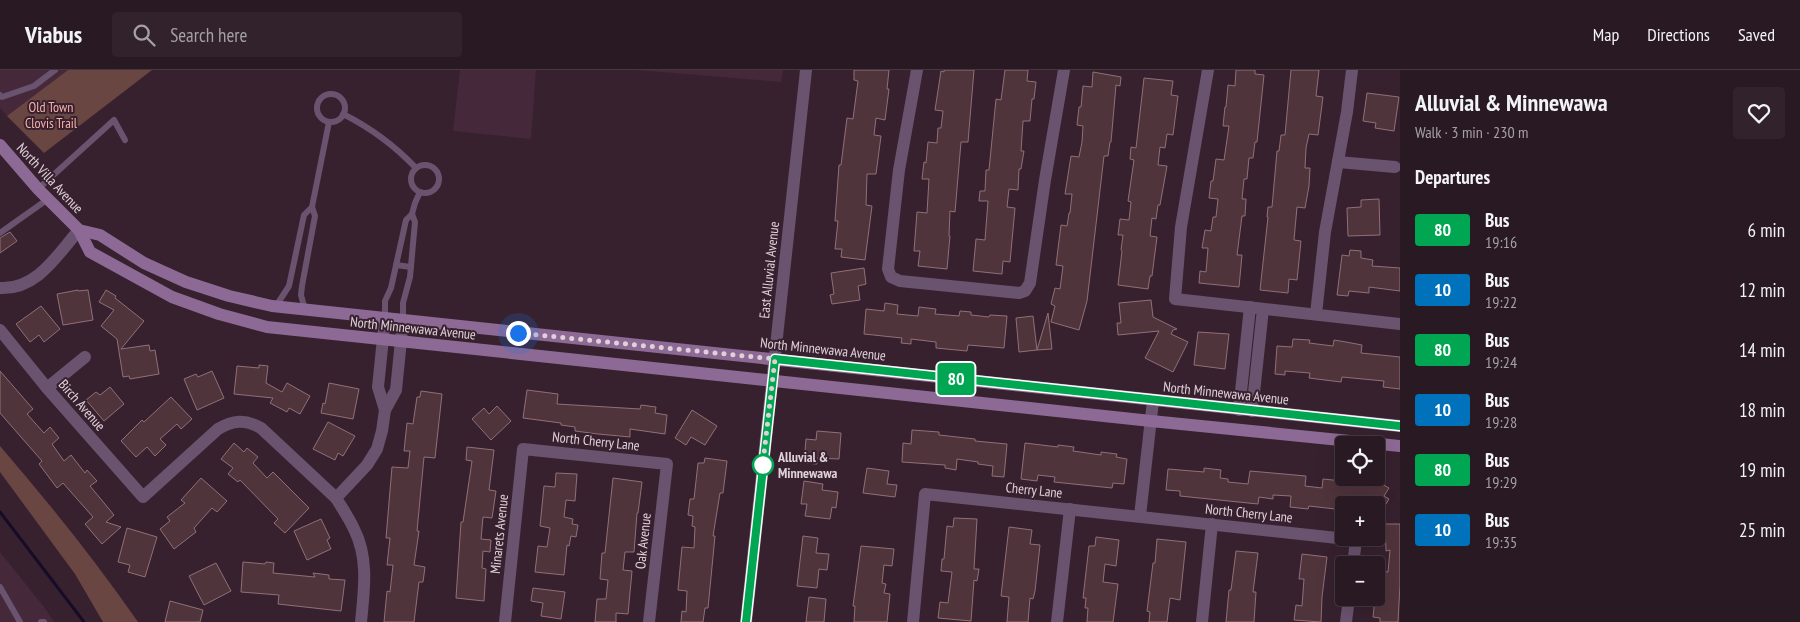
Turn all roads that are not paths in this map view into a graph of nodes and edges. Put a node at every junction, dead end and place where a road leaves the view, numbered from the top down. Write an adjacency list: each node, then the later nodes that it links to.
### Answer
1 (55, 70): 7 (lane)
2 (806, 70): 37 (street, East Alluvial Avenue)
3 (916, 70): 4 (street)
4 (1064, 70)
5 (1208, 70): 26 (street)
6 (1352, 70): 12 (street)
7 (0, 95)
8 (343, 114): 9 (lane); 9 (lane); 14 (lane)
9 (329, 122): 18 (lane)
10 (125, 140): 15 (lane)
11 (0, 145): 15 (main road, North Villa Avenue)
12 (1338, 162): 13 (street); 29 (street)
13 (1395, 167)
14 (416, 168): 16 (lane); 16 (lane)
15 (38, 189): 17 (main road, North Villa Avenue)
16 (420, 192): 19 (lane)
17 (48, 199): 20 (main road, North Villa Avenue); 21 (lane)
18 (312, 207): 25 (lane); 28 (lane)
19 (412, 214): 22 (lane); 23 (lane)
20 (79, 230): 24 (street); 25 (main road, North Minnewawa Avenue); 34 (main road, North Minnewawa Avenue)
21 (0, 234)
22 (396, 264): 23 (lane); 30 (lane)
23 (411, 267): 31 (lane)
24 (0, 288)
25 (276, 306): 28 (main road, North Minnewawa Avenue)
26 (1250, 307): 27 (street); 42 (street)
27 (1263, 309): 29 (street); 43 (street)
28 (304, 310): 30 (main road, North Minnewawa Avenue)
29 (1316, 314): 32 (street)
30 (385, 319): 31 (main road, North Minnewawa Avenue); 34 (street)
31 (403, 321): 35 (street); 37 (main road, North Minnewawa Avenue)
32 (1400, 324)
33 (0, 330): 39 (street, Birch Avenue)
34 (383, 340): 35 (main road, North Minnewawa Avenue); 41 (street)
35 (401, 342): 38 (main road, North Minnewawa Avenue); 41 (street)
36 (85, 357): 39 (street)
37 (775, 359): 38 (street, East Alluvial Avenue); 40 (main road, North Minnewawa Avenue)
38 (772, 381): 44 (main road, North Minnewawa Avenue); 60 (street, East Alluvial Avenue)
39 (47, 388): 49 (street, Birch Avenue)
40 (1153, 401): 42 (main road, North Minnewawa Avenue); 44 (street)
41 (385, 410): 49 (street)
42 (1239, 410): 43 (main road, North Minnewawa Avenue)
43 (1252, 411): 45 (main road, North Minnewawa Avenue)
44 (1151, 421): 46 (main road, North Minnewawa Avenue); 51 (street)
45 (1400, 426)
46 (1400, 446)
47 (523, 448): 48 (street, North Cherry Lane); 58 (street, Minarets Avenue)
48 (666, 464): 59 (street, Oak Avenue)
49 (336, 498): 57 (street)
50 (1070, 509): 51 (street, Cherry Lane); 61 (street, Cherry Lane); 62 (street)
51 (1140, 516): 52 (street, North Cherry Lane)
52 (1212, 524): 53 (street, North Cherry Lane); 63 (street)
53 (1354, 556)
54 (0, 587): 56 (lane)
55 (1348, 606): 64 (street)
56 (20, 622)
57 (361, 622)
58 (505, 622)
59 (649, 622)
60 (746, 622)
61 (913, 622)
62 (1058, 622)
63 (1202, 622)
64 (1346, 622)

